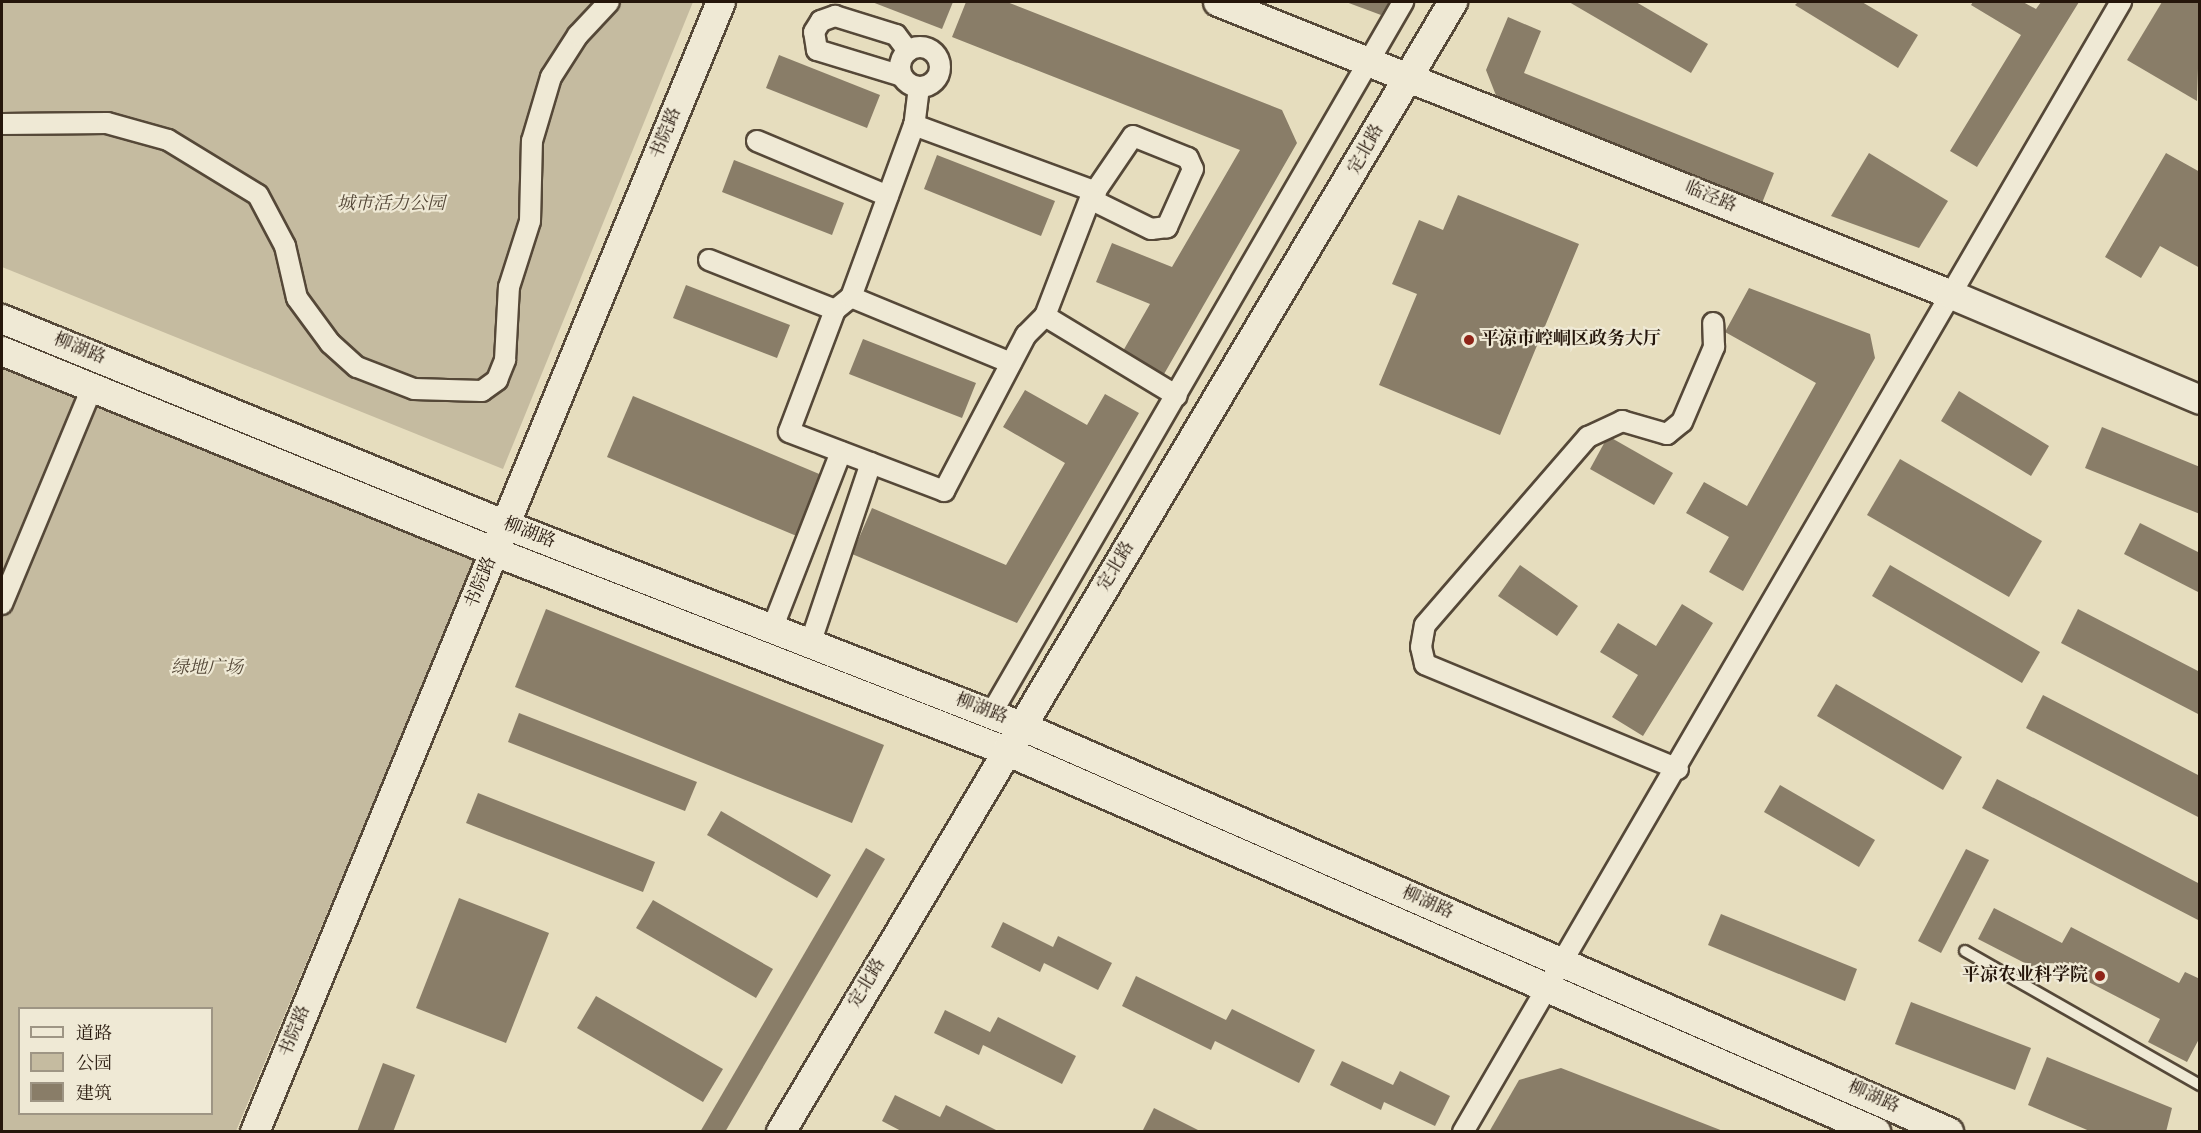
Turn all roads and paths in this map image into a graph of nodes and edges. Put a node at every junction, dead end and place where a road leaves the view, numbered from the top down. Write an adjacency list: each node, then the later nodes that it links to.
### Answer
1 (609, 2): 12 (street)
2 (721, 2): 31 (main road, 书院路)
3 (1218, 2): 8 (main road, 临泾路)
4 (1403, 2): 8 (street)
5 (1453, 2): 10 (main road, 定北路)
6 (2121, 2): 18 (street)
7 (908, 51): 9 (street); 9 (street); 11 (street)
8 (1371, 62): 10 (main road, 临泾路); 27 (street)
9 (902, 76): 11 (street)
10 (1408, 77): 18 (main road, 临泾路); 37 (main road, 定北路)
11 (919, 87): 13 (street)
12 (2, 124)
13 (914, 124): 15 (street); 16 (street)
14 (757, 141): 15 (street)
15 (888, 196): 19 (street)
16 (1093, 196): 16 (street); 21 (street)
17 (709, 260): 20 (street)
18 (1952, 295): 28 (main road, 临泾路); 39 (street)
19 (851, 297): 20 (street); 25 (street)
20 (835, 310): 29 (street)
21 (1045, 316): 25 (street); 27 (street)
22 (2, 319): 31 (main road, 柳湖路)
23 (1713, 323): 39 (street)
24 (2, 351): 26 (main road, 柳湖路)
25 (1011, 363): 30 (street)
26 (91, 390): 32 (main road, 柳湖路); 33 (street)
27 (1177, 396): 36 (street)
28 (2199, 400)
29 (841, 452): 30 (street); 34 (street)
30 (871, 464): 35 (street)
31 (506, 525): 32 (main road, 书院路); 34 (main road, 柳湖路)
32 (495, 552): 38 (main road, 柳湖路); 44 (main road, 书院路)
33 (2, 604)
34 (772, 629): 35 (main road, 柳湖路)
35 (810, 644): 36 (main road, 柳湖路)
36 (991, 714): 37 (main road, 柳湖路)
37 (1021, 726): 38 (main road, 定北路); 41 (main road, 柳湖路)
38 (1006, 751): 42 (main road, 柳湖路); 45 (main road, 定北路)
39 (1678, 769): 41 (street)
40 (1965, 951): 43 (lane)
41 (1565, 964): 42 (street); 48 (main road, 柳湖路)
42 (1550, 989): 46 (street); 47 (main road, 柳湖路)
43 (2199, 1085)
44 (255, 1131)
45 (781, 1131)
46 (1463, 1131)
47 (1876, 1131)
48 (1949, 1131)

